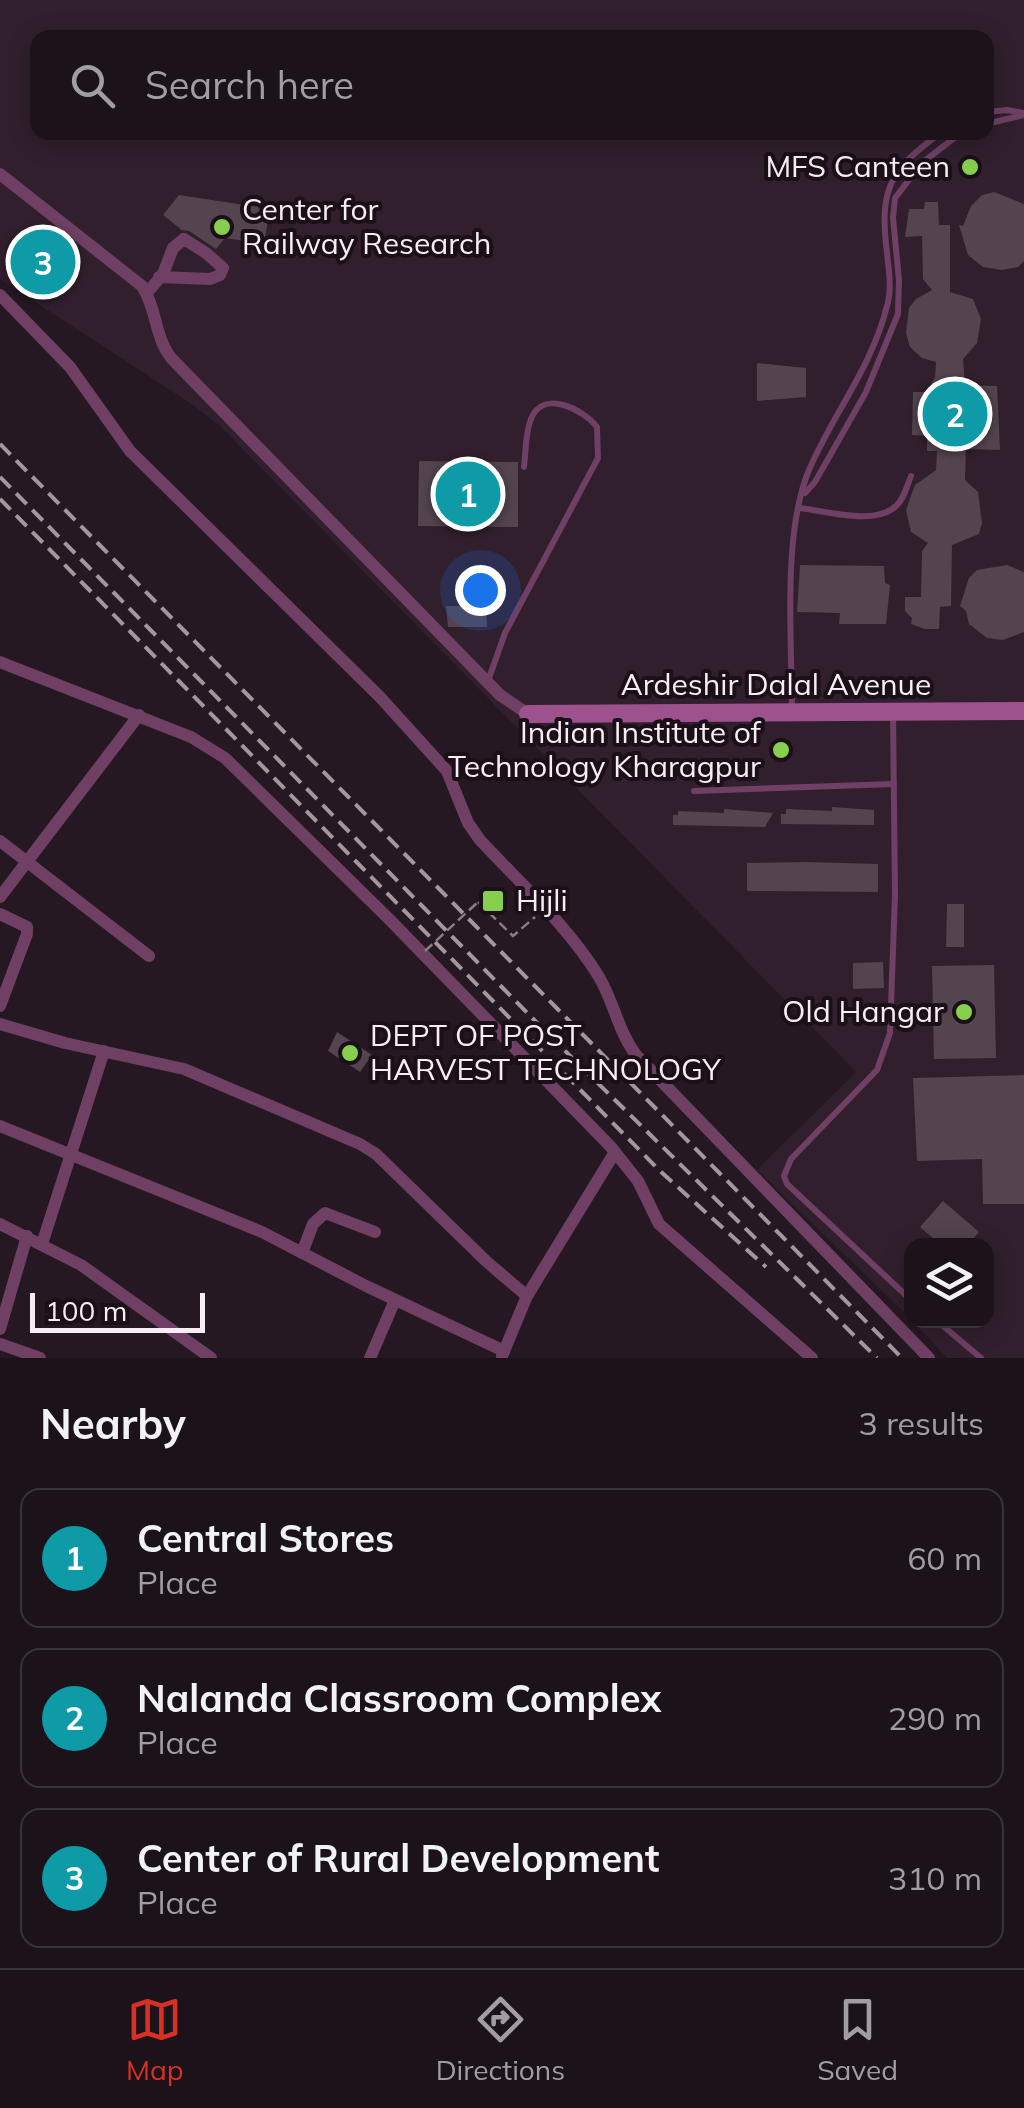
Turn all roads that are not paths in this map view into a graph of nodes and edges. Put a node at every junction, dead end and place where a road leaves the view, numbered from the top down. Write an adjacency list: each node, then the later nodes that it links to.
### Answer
1 (994, 111): 2 (lane)
2 (1024, 114): 3 (lane)
3 (994, 122)
4 (933, 140): 12 (lane)
5 (952, 140): 12 (lane)
6 (0, 174): 8 (street)
7 (160, 277): 7 (street); 8 (street)
8 (146, 293): 15 (street)
9 (0, 295): 51 (street)
10 (524, 468): 15 (lane)
11 (911, 476): 13 (lane)
12 (802, 496): 13 (lane)
13 (800, 508): 16 (lane)
14 (0, 662): 20 (street)
15 (488, 682): 19 (street)
16 (792, 712): 17 (street, Ardeshir Dalal Avenue); 19 (street, Ardeshir Dalal Avenue)
17 (894, 712): 18 (street, Ardeshir Dalal Avenue); 21 (lane)
18 (1024, 712)
19 (528, 714)
20 (139, 716): 24 (street); 32 (street)
21 (894, 784): 22 (lane); 39 (lane)
22 (694, 791)
23 (0, 841): 24 (street)
24 (28, 860): 25 (street); 27 (street)
25 (0, 897)
26 (0, 914): 28 (street)
27 (149, 956)
28 (0, 1006)
29 (0, 1024): 30 (street)
30 (104, 1052): 33 (street); 40 (street)
31 (0, 1126): 33 (street)
32 (615, 1152): 40 (street); 50 (street)
33 (71, 1154): 37 (street); 38 (street)
34 (0, 1224): 36 (street)
35 (375, 1232): 38 (street)
36 (27, 1236): 37 (street); 42 (street)
37 (42, 1244): 48 (street)
38 (302, 1253): 41 (street)
39 (904, 1294)
40 (526, 1296): 46 (street)
41 (395, 1300): 46 (street); 49 (street)
42 (3, 1306): 44 (street)
43 (946, 1328): 52 (lane)
44 (0, 1329)
45 (0, 1344): 47 (street)
46 (503, 1354)
47 (40, 1358)
48 (211, 1358)
49 (370, 1358)
50 (812, 1358)
51 (929, 1358)
52 (982, 1358)

